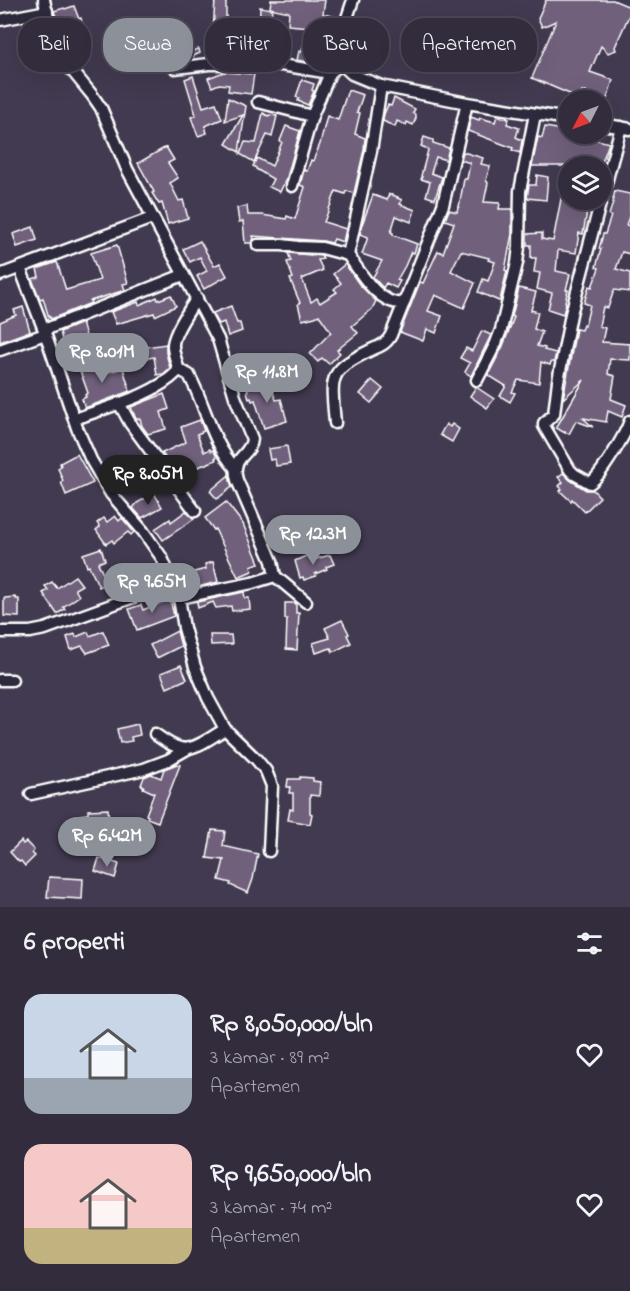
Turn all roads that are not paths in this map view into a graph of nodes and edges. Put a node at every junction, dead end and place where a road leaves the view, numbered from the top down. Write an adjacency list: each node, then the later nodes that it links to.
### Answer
1 (353, 0): 3 (street)
2 (46, 5): 4 (street); 18 (street)
3 (347, 18)
4 (0, 20)
5 (193, 66): 7 (street)
6 (350, 72): 8 (street)
7 (330, 73): 12 (street)
8 (381, 86): 10 (street); 20 (street)
9 (258, 102): 12 (street)
10 (467, 103): 11 (street); 25 (street)
11 (535, 114): 13 (street); 29 (street)
12 (312, 116): 16 (street)
13 (558, 117)
14 (626, 128): 15 (street)
15 (612, 168)
16 (292, 186)
17 (598, 210): 32 (street)
18 (152, 218): 21 (street); 23 (street)
19 (258, 245): 20 (street)
20 (348, 255): 25 (street)
21 (20, 268): 22 (street); 26 (street)
22 (0, 275)
23 (183, 275): 24 (street); 26 (street)
24 (197, 298): 28 (street); 34 (street)
25 (404, 303): 33 (street)
26 (45, 332): 27 (street); 31 (street)
27 (0, 350)
28 (178, 369): 30 (street); 34 (street)
29 (477, 380)
30 (119, 403): 31 (street); 35 (street)
31 (75, 419): 37 (street)
32 (630, 422)
33 (335, 423)
34 (236, 469): 36 (street)
35 (195, 511)
36 (275, 576): 38 (street); 39 (street)
37 (172, 583): 38 (street); 40 (street)
38 (179, 598): 41 (street)
39 (306, 602)
40 (0, 632)
41 (225, 729): 43 (street); 45 (street)
42 (154, 734): 43 (street)
43 (188, 749): 44 (street)
44 (31, 794)
45 (269, 851)

